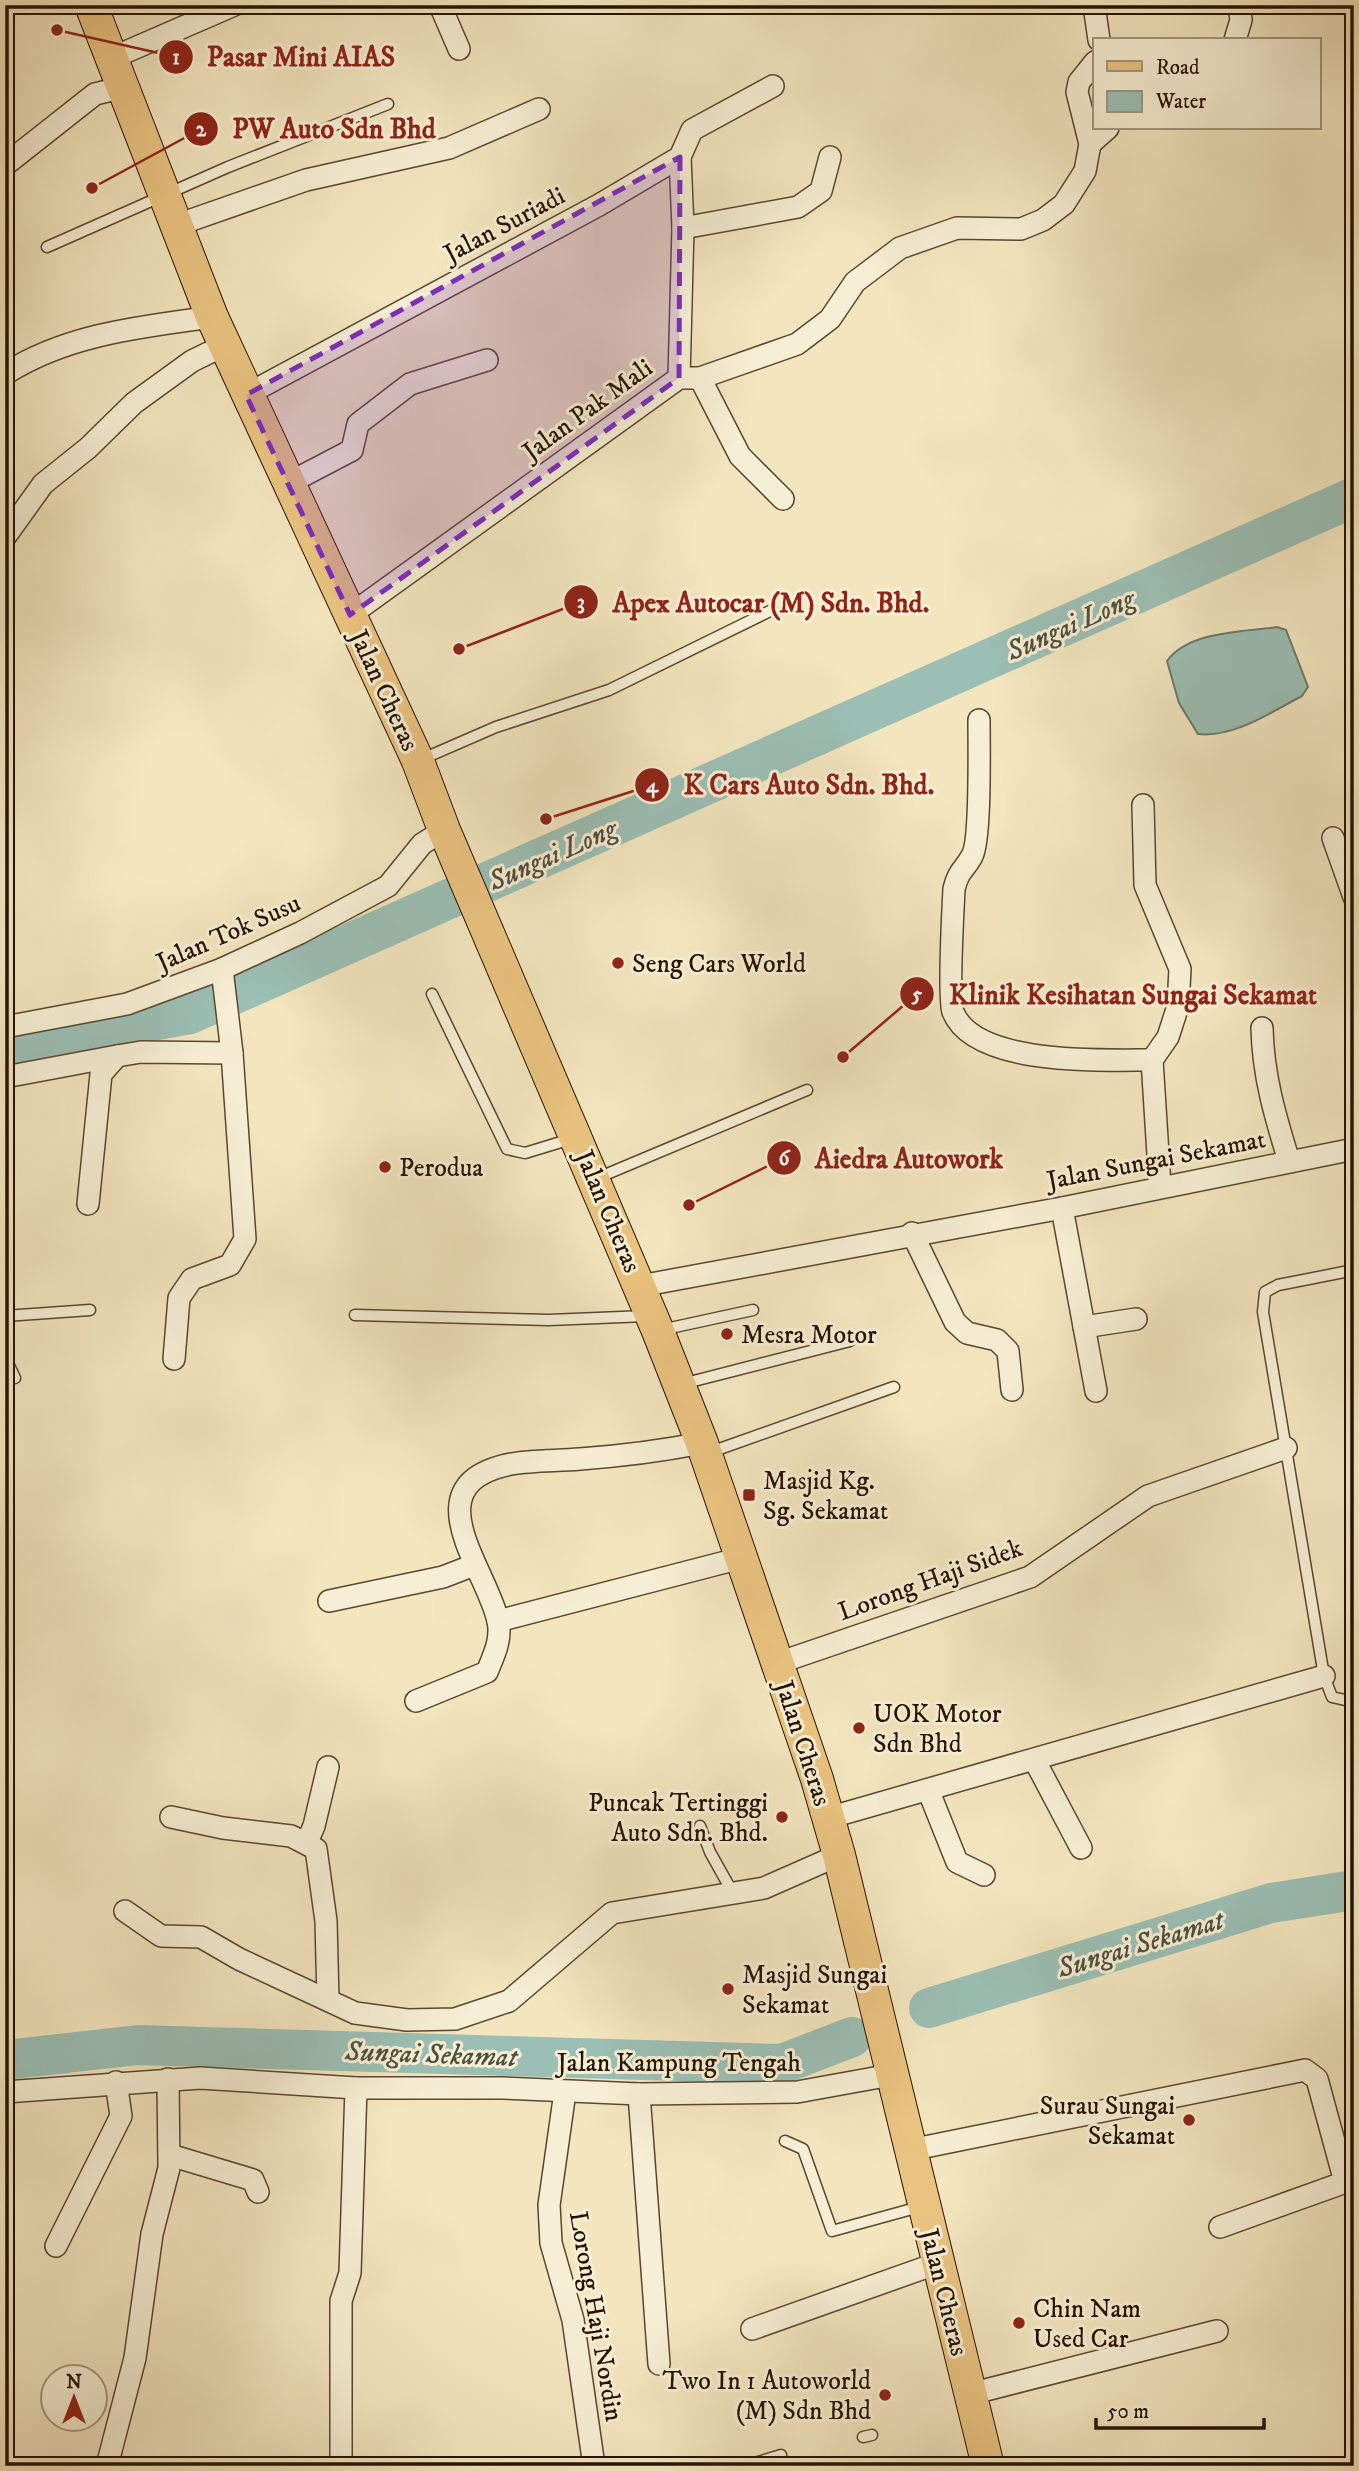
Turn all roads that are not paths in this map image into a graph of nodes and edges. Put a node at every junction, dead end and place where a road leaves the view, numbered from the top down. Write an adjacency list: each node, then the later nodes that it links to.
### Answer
1 (91, 5): 9 (main road, Jalan Cheras)
2 (234, 5): 9 (street)
3 (440, 5): 8 (street)
4 (1094, 5): 6 (street)
5 (1239, 5): 7 (street)
6 (1099, 38)
7 (1236, 38)
8 (459, 49)
9 (113, 58): 12 (main road, Jalan Cheras)
10 (1093, 64): 16 (street, Jalan Pak Mali)
11 (773, 86): 17 (street)
12 (124, 87): 19 (street); 20 (main road, Jalan Cheras)
13 (388, 104): 20 (lane)
14 (539, 109): 21 (street)
15 (1106, 130): 16 (street)
16 (1090, 144): 28 (street, Jalan Pak Mali)
17 (680, 158): 22 (street); 29 (street, Jalan Suriadi)
18 (830, 158): 22 (street)
19 (5, 165)
20 (165, 196): 21 (main road, Jalan Cheras); 23 (lane)
21 (177, 225): 24 (main road, Jalan Cheras)
22 (683, 228): 28 (street)
23 (47, 247)
24 (212, 317): 25 (main road, Jalan Cheras); 27 (street)
25 (225, 345): 29 (main road, Jalan Cheras); 32 (street)
26 (487, 360): 30 (street)
27 (5, 374)
28 (690, 378): 31 (street); 34 (street, Jalan Pak Mali)
29 (246, 395): 30 (main road, Jalan Cheras)
30 (288, 484): 34 (main road, Jalan Cheras)
31 (783, 499)
32 (5, 537)
33 (772, 610): 36 (lane)
34 (350, 615): 36 (main road, Jalan Cheras)
35 (979, 720): 47 (street)
36 (418, 761): 38 (main road, Jalan Cheras)
37 (1143, 805): 47 (street)
38 (444, 830): 41 (street, Jalan Tok Susu); 50 (main road, Jalan Cheras)
39 (1333, 838): 40 (street)
40 (1354, 897)
41 (223, 976): 43 (street, Jalan Tok Susu); 45 (street)
42 (432, 994): 50 (lane)
43 (5, 1027)
44 (1262, 1028): 52 (street)
45 (232, 1048): 46 (street); 69 (street)
46 (117, 1056): 48 (street); 55 (street)
47 (1152, 1060): 54 (street)
48 (5, 1077)
49 (807, 1090): 53 (lane)
50 (578, 1136): 53 (main road, Jalan Cheras)
51 (1353, 1153): 52 (street, Jalan Sungai Sekamat)
52 (1289, 1161): 54 (street, Jalan Sungai Sekamat)
53 (595, 1179): 59 (main road, Jalan Cheras)
54 (1160, 1186): 56 (street, Jalan Sungai Sekamat)
55 (88, 1204)
56 (1062, 1208): 57 (street, Jalan Sungai Sekamat); 66 (street)
57 (912, 1233): 59 (street, Jalan Sungai Sekamat); 73 (street)
58 (1354, 1270): 75 (lane)
59 (640, 1286): 65 (main road, Jalan Cheras)
60 (90, 1310): 62 (lane)
61 (753, 1310): 65 (lane)
62 (5, 1315)
63 (355, 1315): 65 (lane)
64 (1136, 1319): 66 (street)
65 (655, 1323): 71 (main road, Jalan Cheras)
66 (1084, 1327): 74 (street)
67 (850, 1341): 71 (lane)
68 (5, 1357): 70 (lane)
69 (174, 1359)
70 (15, 1378)
71 (679, 1385): 76 (main road, Jalan Cheras)
72 (894, 1387): 76 (lane)
73 (1012, 1390)
74 (1096, 1391)
75 (1286, 1448): 81 (street, Lorong Haji Sidek); 82 (lane)
76 (704, 1449): 77 (main road, Jalan Cheras); 78 (street)
77 (741, 1558): 80 (street); 81 (main road, Jalan Cheras)
78 (474, 1565): 79 (street); 80 (street)
79 (329, 1601)
80 (498, 1621): 84 (street)
81 (778, 1663): 89 (main road, Jalan Cheras)
82 (1324, 1676): 83 (lane); 85 (street)
83 (1354, 1696)
84 (416, 1701)
85 (1035, 1761): 87 (street); 92 (street)
86 (328, 1767): 91 (street)
87 (929, 1792): 89 (street); 94 (street)
88 (171, 1817): 91 (street)
89 (828, 1818): 93 (main road, Jalan Cheras)
90 (700, 1826): 95 (lane)
91 (307, 1842): 97 (street)
92 (1081, 1848)
93 (839, 1855): 95 (street); 98 (main road, Jalan Cheras)
94 (984, 1875)
95 (734, 1895): 97 (street)
96 (125, 1911): 97 (street)
97 (328, 2000)
98 (891, 2075): 104 (street, Jalan Kampung Tengah); 106 (main road, Jalan Cheras)
99 (168, 2079): 100 (street, Jalan Kampung Tengah); 101 (street, Jalan Kampung Tengah); 107 (street)
100 (116, 2082): 102 (street, Jalan Kampung Tengah); 112 (street)
101 (356, 2088): 103 (street, Jalan Kampung Tengah); 120 (street)
102 (5, 2092)
103 (565, 2092): 104 (street, Jalan Kampung Tengah); 121 (street, Lorong Haji Nordin)
104 (639, 2094): 116 (street)
105 (785, 2141): 110 (lane)
106 (910, 2150): 108 (street); 110 (main road, Jalan Cheras)
107 (170, 2155): 109 (street); 119 (street)
108 (1349, 2181): 111 (street)
109 (258, 2192)
110 (924, 2206): 113 (main road, Jalan Cheras)
111 (1220, 2227)
112 (55, 2246)
113 (938, 2263): 114 (street); 117 (main road, Jalan Cheras)
114 (752, 2329)
115 (1217, 2330): 117 (street)
116 (659, 2364)
117 (970, 2407): 123 (main road, Jalan Cheras)
118 (781, 2455): 122 (lane)
119 (107, 2466)
120 (341, 2466)
121 (594, 2466)
122 (745, 2466)
123 (988, 2466)

